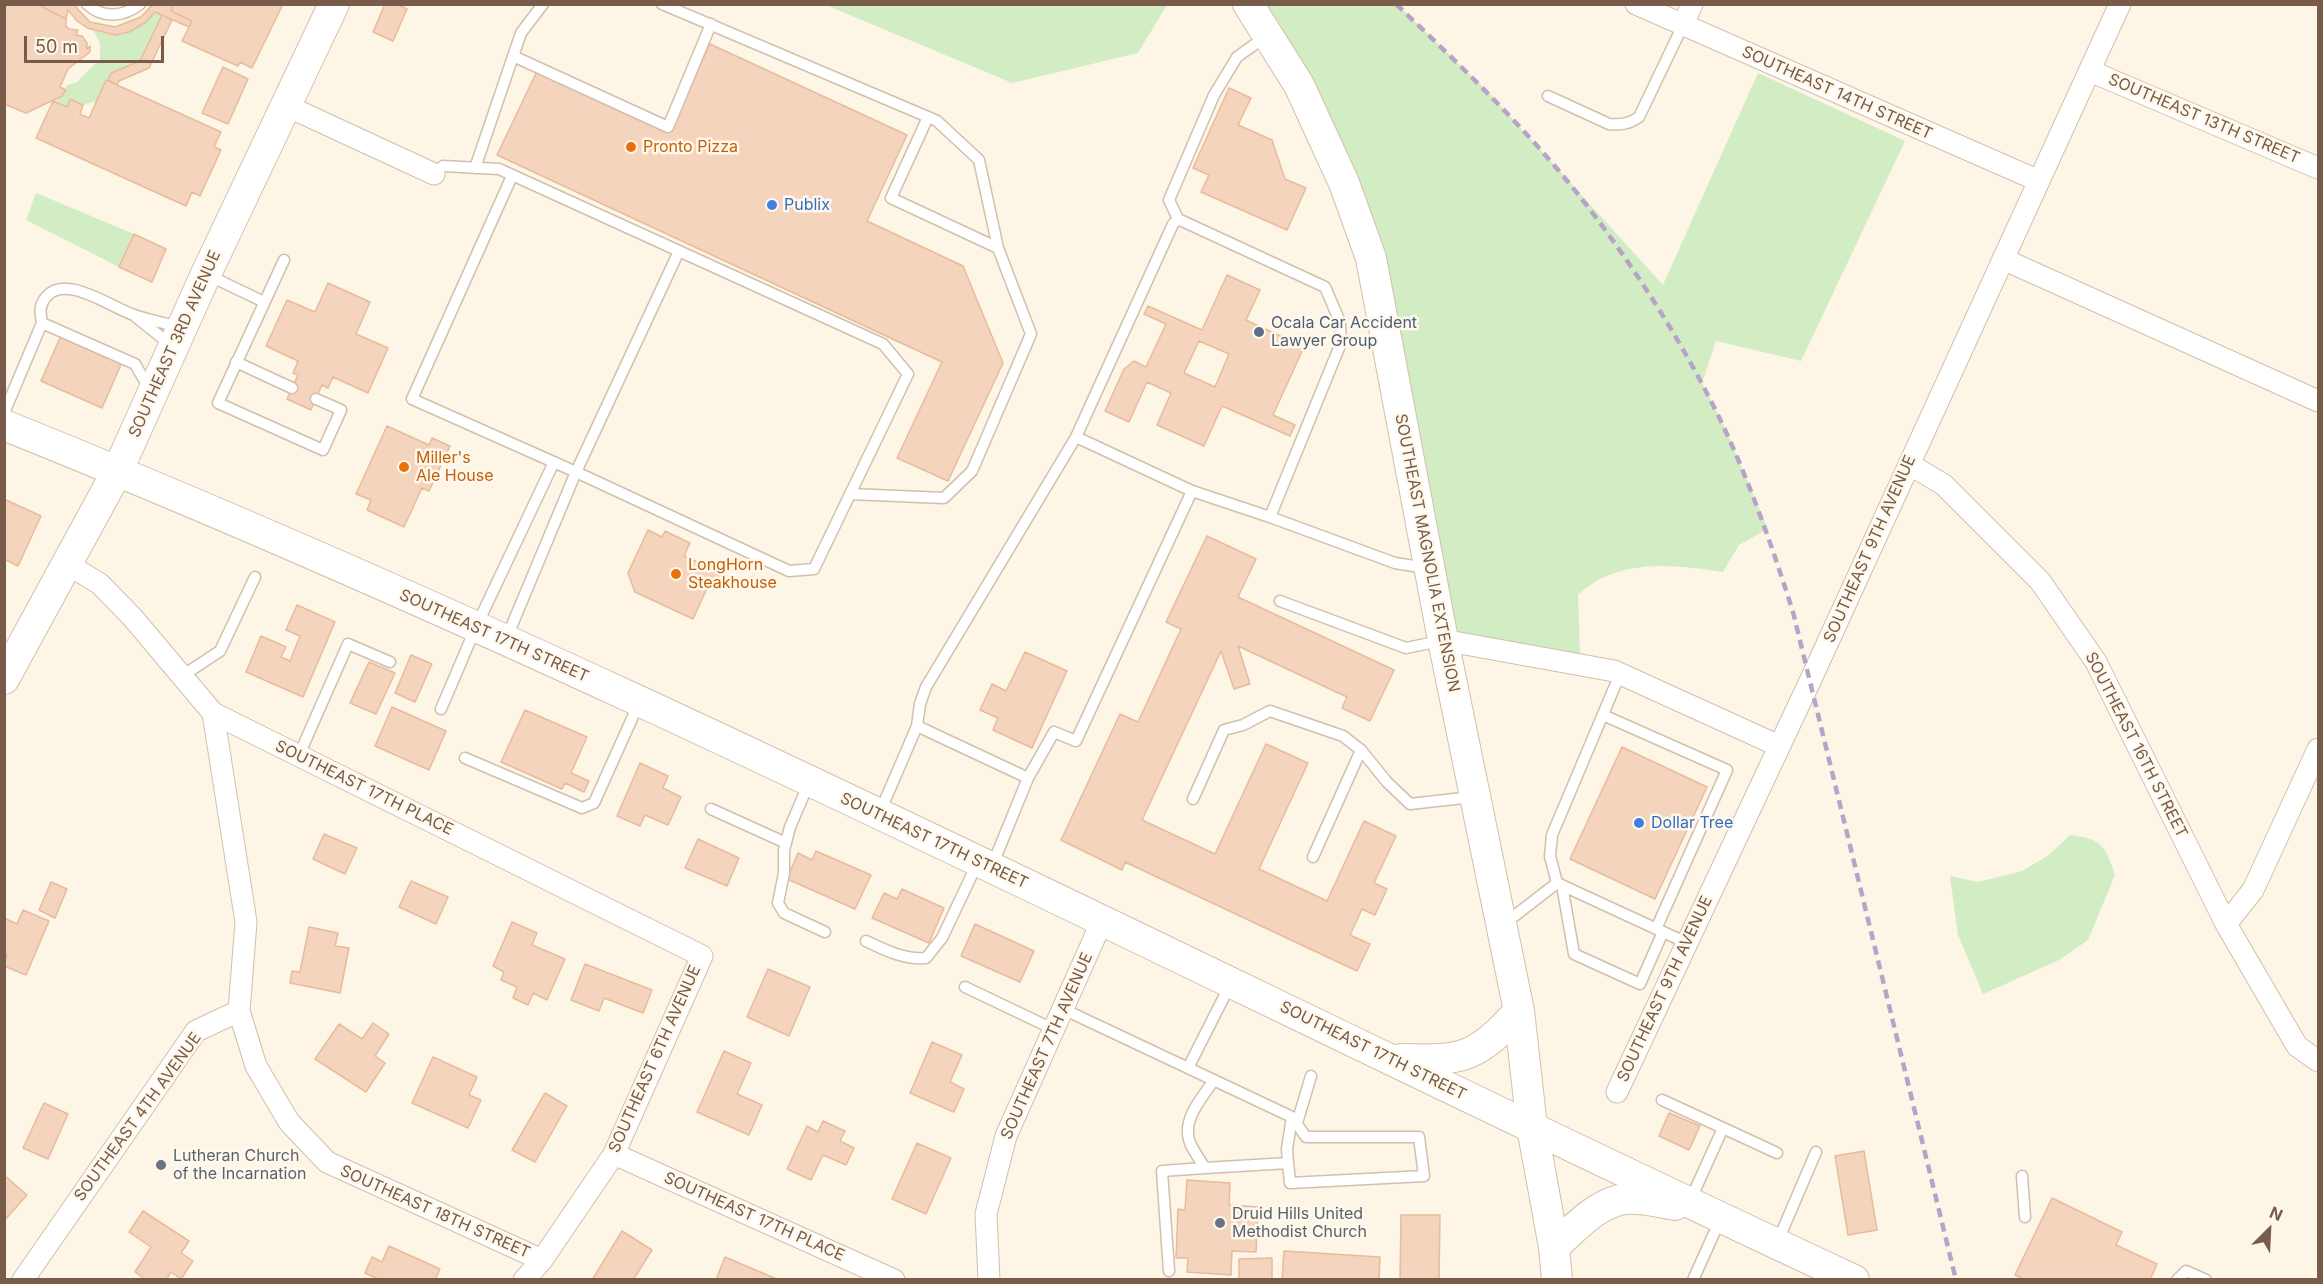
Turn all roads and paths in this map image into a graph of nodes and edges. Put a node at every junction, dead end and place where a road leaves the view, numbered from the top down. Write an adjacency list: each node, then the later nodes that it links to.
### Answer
1 (87, 4): 2 (lane)
2 (140, 4)
3 (334, 4): 16 (main road, SOUTHEAST 3RD AVENUE)
4 (543, 4): 13 (lane)
5 (662, 4): 10 (lane)
6 (1248, 4): 12 (main road, SOUTHEAST MAGNOLIA EXTENSION)
7 (1636, 4): 11 (street, SOUTHEAST 14TH STREET)
8 (1692, 4): 11 (street)
9 (2120, 4): 14 (street, SOUTHEAST 9TH AVENUE)
10 (711, 24): 13 (lane); 17 (lane)
11 (1683, 25): 15 (lane); 22 (street, SOUTHEAST 14TH STREET)
12 (1268, 35): 23 (lane); 49 (main road, SOUTHEAST MAGNOLIA EXTENSION)
13 (513, 56): 18 (lane)
14 (2090, 71): 19 (street, SOUTHEAST 13TH STREET); 22 (street, SOUTHEAST 9TH AVENUE)
15 (1548, 96)
16 (287, 106): 20 (street); 28 (main road, SOUTHEAST 3RD AVENUE)
17 (928, 117): 24 (lane); 24 (lane)
18 (475, 168): 20 (lane); 21 (lane)
19 (2319, 168)
20 (434, 174)
21 (512, 176): 25 (lane); 41 (lane)
22 (2039, 181): 26 (street, SOUTHEAST 9TH AVENUE)
23 (1178, 219): 40 (lane); 47 (lane)
24 (998, 248): 46 (lane)
25 (679, 251): 44 (lane); 46 (lane)
26 (2003, 259): 37 (street); 42 (street, SOUTHEAST 9TH AVENUE)
27 (284, 260): 29 (lane)
28 (206, 274): 29 (lane); 32 (main road, SOUTHEAST 3RD AVENUE)
29 (264, 302): 33 (lane)
30 (134, 315): 31 (lane); 32 (lane); 32 (lane)
31 (42, 323): 35 (lane); 38 (lane)
32 (177, 337): 35 (main road, SOUTHEAST 3RD AVENUE)
33 (236, 362): 34 (lane); 36 (lane)
34 (292, 388)
35 (152, 393): 43 (main road, SOUTHEAST 3RD AVENUE)
36 (316, 399)
37 (2319, 401)
38 (4, 413)
39 (4, 425): 43 (main road, SOUTHEAST 17TH STREET)
40 (1076, 437): 45 (lane); 63 (lane)
41 (554, 462): 44 (lane); 52 (lane)
42 (1909, 464): 64 (street, SOUTHEAST 9TH AVENUE); 80 (street, SOUTHEAST 16TH STREET)
43 (118, 470): 48 (main road, SOUTHEAST 3RD AVENUE); 52 (main road, SOUTHEAST 17TH STREET)
44 (576, 472): 46 (lane); 53 (lane)
45 (1192, 491): 47 (lane); 69 (lane)
46 (850, 494)
47 (1270, 517): 49 (lane)
48 (67, 564): 57 (street, SOUTHEAST 17TH PLACE); 58 (main road, SOUTHEAST 3RD AVENUE)
49 (1430, 569): 54 (main road, SOUTHEAST MAGNOLIA EXTENSION)
50 (255, 577): 57 (lane)
51 (1280, 601): 54 (lane)
52 (476, 627): 53 (main road, SOUTHEAST 17TH STREET); 60 (lane)
53 (506, 640): 59 (main road, SOUTHEAST 17TH STREET)
54 (1443, 640): 56 (street); 71 (main road, SOUTHEAST MAGNOLIA EXTENSION)
55 (390, 662): 67 (lane)
56 (1620, 674): 62 (lane); 64 (street)
57 (182, 676): 61 (street, SOUTHEAST 17TH PLACE)
58 (4, 679)
59 (639, 703): 68 (lane); 70 (main road, SOUTHEAST 17TH STREET)
60 (441, 709)
61 (213, 713): 67 (street, SOUTHEAST 17TH PLACE); 90 (street)
62 (1603, 715): 78 (lane); 82 (lane)
63 (917, 726): 69 (lane); 74 (lane)
64 (1779, 746): 85 (street, SOUTHEAST 9TH AVENUE)
65 (2319, 749): 80 (street)
66 (1361, 750): 71 (lane); 72 (lane); 76 (lane)
67 (299, 755): 86 (street, SOUTHEAST 17TH PLACE)
68 (465, 758)
69 (1028, 777): 77 (lane)
70 (810, 782): 74 (main road, SOUTHEAST 17TH STREET); 75 (lane)
71 (1475, 797): 81 (main road, SOUTHEAST MAGNOLIA EXTENSION)
72 (1192, 799)
73 (711, 809): 75 (lane)
74 (878, 815): 77 (main road, SOUTHEAST 17TH STREET)
75 (786, 843): 83 (lane)
76 (1313, 857)
77 (984, 865): 79 (main road, SOUTHEAST 17TH STREET); 84 (lane)
78 (1560, 884): 81 (lane); 82 (lane); 82 (lane)
79 (1102, 921): 87 (main road, SOUTHEAST 17TH STREET); 89 (street, SOUTHEAST 7TH AVENUE)
80 (2226, 924): 94 (street, SOUTHEAST 16TH STREET)
81 (1502, 926): 91 (main road, SOUTHEAST MAGNOLIA EXTENSION)
82 (1659, 931): 85 (lane)
83 (825, 932)
84 (866, 941)
85 (1687, 944): 98 (street, SOUTHEAST 9TH AVENUE)
86 (702, 956): 105 (street, SOUTHEAST 6TH AVENUE)
87 (1231, 982): 93 (main road, SOUTHEAST 17TH STREET); 95 (lane)
88 (965, 987): 92 (lane)
89 (1063, 1009): 92 (street, SOUTHEAST 7TH AVENUE); 95 (lane)
90 (239, 1011): 113 (street, SOUTHEAST 18TH STREET); 116 (street, SOUTHEAST 4TH AVENUE)
91 (1519, 1011): 93 (main road); 101 (main road, SOUTHEAST MAGNOLIA EXTENSION)
92 (1053, 1029): 119 (street, SOUTHEAST 7TH AVENUE)
93 (1389, 1059): 101 (main road, SOUTHEAST 17TH STREET)
94 (2319, 1061)
95 (1188, 1068): 97 (lane)
96 (1311, 1076): 100 (lane)
97 (1214, 1080): 100 (lane); 107 (lane)
98 (1617, 1092)
99 (1662, 1100): 102 (lane)
100 (1294, 1120): 106 (lane); 106 (lane)
101 (1532, 1127): 109 (main road, SOUTHEAST 17TH STREET); 112 (main road, SOUTHEAST MAGNOLIA EXTENSION)
102 (1723, 1128): 104 (lane); 109 (lane)
103 (1816, 1152): 111 (lane)
104 (1777, 1153)
105 (614, 1154): 113 (street, SOUTHEAST 6TH AVENUE); 118 (street, SOUTHEAST 17TH PLACE)
106 (1288, 1164): 107 (lane)
107 (1205, 1168): 114 (lane)
108 (2022, 1176): 110 (lane)
109 (1704, 1210): 111 (main road, SOUTHEAST 17TH STREET); 112 (main road); 121 (lane)
110 (2025, 1217)
111 (1776, 1244): 115 (main road, SOUTHEAST 17TH STREET)
112 (1554, 1247): 120 (main road, SOUTHEAST MAGNOLIA EXTENSION)
113 (542, 1260): 117 (street, SOUTHEAST 6TH AVENUE)
114 (1168, 1271)
115 (1821, 1273): 122 (main road, SOUTHEAST 17TH STREET)
116 (23, 1280)
117 (524, 1280)
118 (894, 1280)
119 (989, 1280)
120 (1557, 1280)
121 (1693, 1280)
122 (1854, 1280)
123 (2177, 1280): 124 (lane)
124 (2206, 1280)

